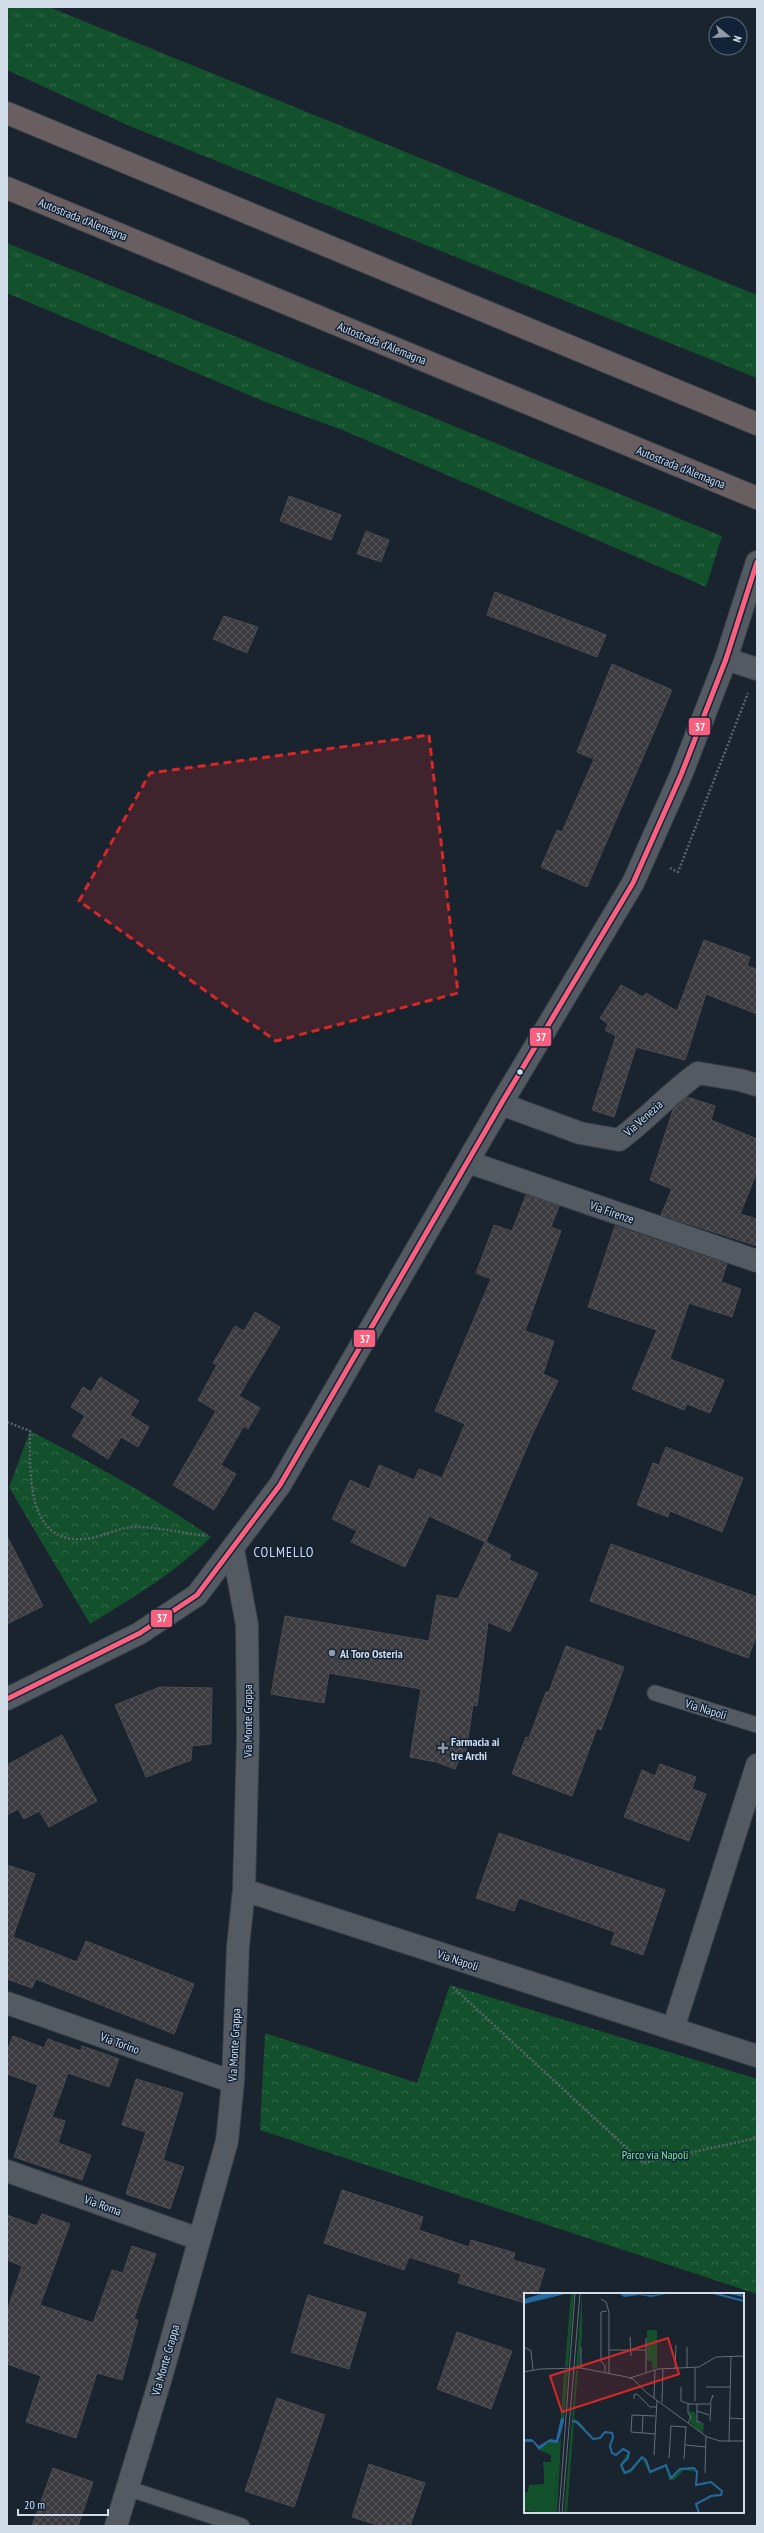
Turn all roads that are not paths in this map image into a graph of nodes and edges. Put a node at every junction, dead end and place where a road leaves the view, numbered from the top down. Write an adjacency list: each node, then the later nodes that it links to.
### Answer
1 (7, 113): 3 (highway)
2 (7, 188): 4 (highway, Autostrada d'Alemagna)
3 (757, 424)
4 (751, 496)
5 (757, 562): 6 (street)
6 (726, 659): 7 (street); 9 (street)
7 (754, 678)
8 (757, 1085): 9 (street, Via Venezia)
9 (501, 1104): 10 (street)
10 (468, 1162): 11 (street, Via Firenze); 12 (street)
11 (757, 1262)
12 (233, 1549): 14 (street); 17 (street, Via Monte Grappa)
13 (655, 1693): 15 (lane, Via Napoli)
14 (7, 1699)
15 (757, 1725)
16 (757, 1765): 19 (street)
17 (244, 1890): 19 (street, Via Napoli); 21 (street, Via Monte Grappa)
18 (7, 2003): 21 (street, Via Torino)
19 (673, 2029): 20 (street, Via Napoli)
20 (757, 2056)
21 (233, 2082): 23 (street, Via Monte Grappa)
22 (7, 2170): 23 (street, Via Roma)
23 (199, 2239): 24 (street, Via Monte Grappa)
24 (126, 2488): 25 (street, Via Monte Grappa); 26 (lane)
25 (116, 2526)
26 (242, 2526)

